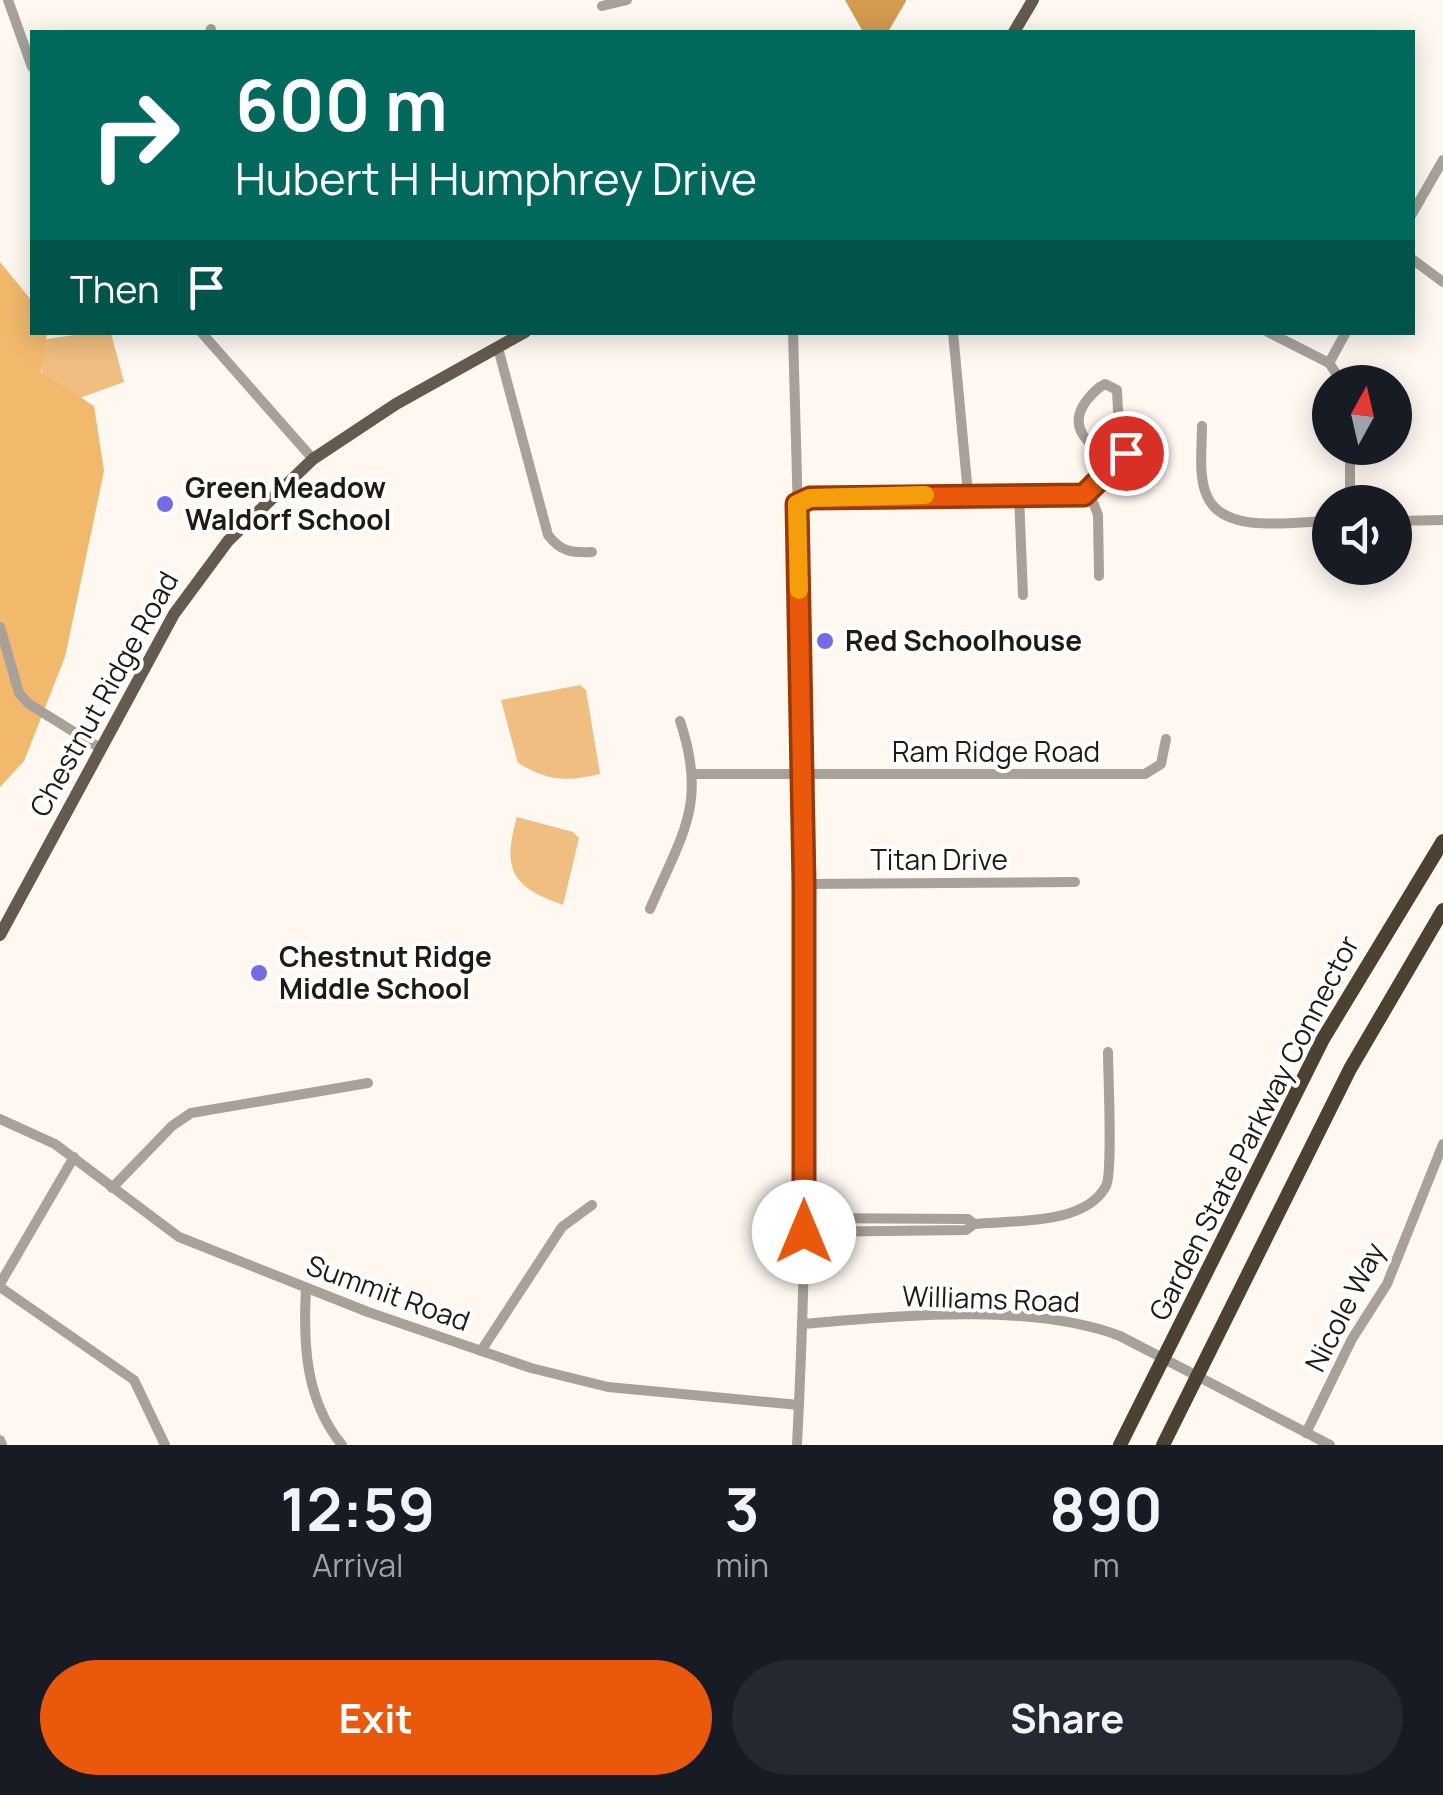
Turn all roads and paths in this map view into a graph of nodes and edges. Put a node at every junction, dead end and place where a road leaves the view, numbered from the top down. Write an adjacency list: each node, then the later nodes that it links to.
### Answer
1 (8, 0): 6 (street)
2 (628, 0): 4 (street)
3 (1033, 0): 5 (main road)
4 (602, 6)
5 (1015, 30)
6 (30, 62)
7 (1443, 160): 8 (street)
8 (1415, 209)
9 (1415, 261): 10 (street)
10 (1443, 282)
11 (203, 335): 20 (street)
12 (520, 335): 17 (main road, Chestnut Ridge Road)
13 (793, 335): 25 (street)
14 (953, 335): 23 (street)
15 (1274, 335): 18 (street)
16 (1344, 335): 18 (street)
17 (498, 348): 20 (main road, Chestnut Ridge Road); 29 (street)
18 (1329, 364)
19 (1202, 426): 28 (street)
20 (312, 460): 35 (main road, Chestnut Ridge Road)
21 (1116, 463): 21 (street); 22 (street)
22 (1090, 492): 24 (street); 30 (street)
23 (968, 494): 24 (street); 25 (street)
24 (1018, 496): 31 (street)
25 (797, 504): 37 (street)
26 (1412, 520): 27 (street)
27 (1443, 520)
28 (1312, 521)
29 (592, 552)
30 (1099, 576)
31 (1022, 594)
32 (0, 627): 35 (street)
33 (680, 722): 36 (street)
34 (1166, 738): 37 (street, Ram Ridge Road)
35 (100, 748): 43 (main road, Chestnut Ridge Road)
36 (694, 774): 37 (street, Ram Ridge Road); 41 (street)
37 (803, 774): 40 (street)
38 (1443, 841): 63 (highway, Garden State Parkway Connector)
39 (1075, 882): 40 (street, Titan Drive)
40 (804, 884): 51 (street)
41 (650, 909)
42 (1443, 910): 64 (highway)
43 (0, 935)
44 (1108, 1052): 52 (street)
45 (368, 1083): 49 (street)
46 (0, 1118): 48 (street, Summit Road)
47 (1443, 1144): 59 (street, Nicole Way)
48 (74, 1157): 49 (street, Summit Road); 54 (street)
49 (112, 1188): 55 (street, Summit Road)
50 (592, 1205): 57 (street)
51 (804, 1218): 52 (street); 53 (street)
52 (974, 1224): 53 (street)
53 (804, 1232): 56 (street)
54 (0, 1286): 60 (street)
55 (306, 1288): 57 (street, Summit Road); 61 (street)
56 (802, 1324): 58 (street); 59 (street, Williams Road)
57 (481, 1351): 58 (street, Summit Road)
58 (799, 1405): 62 (street)
59 (1306, 1433): 65 (street, Williams Road)
60 (165, 1445)
61 (342, 1445)
62 (797, 1445)
63 (1120, 1445)
64 (1163, 1445)
65 (1330, 1445)

